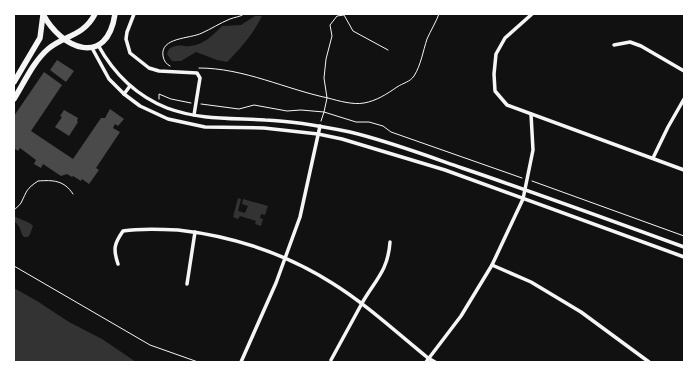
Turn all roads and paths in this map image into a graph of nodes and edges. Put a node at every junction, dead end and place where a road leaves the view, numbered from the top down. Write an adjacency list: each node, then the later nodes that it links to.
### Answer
1 (43, 14): 8 (main road); 16 (main road)
2 (95, 14): 8 (main road)
3 (115, 14): 10 (main road)
4 (134, 14): 23 (street)
5 (244, 14): 13 (path)
6 (439, 14): 19 (path)
7 (532, 14): 25 (street)
8 (64, 40): 11 (main road); 20 (main road)
9 (614, 45): 15 (street)
10 (98, 46): 11 (main road); 17 (street)
11 (92, 48): 18 (street)
12 (388, 50): 19 (path)
13 (172, 68)
14 (194, 68): 19 (path)
15 (684, 71)
16 (14, 82)
17 (130, 86): 18 (street); 22 (street)
18 (124, 94): 28 (street)
19 (327, 98): 24 (path)
20 (14, 99)
21 (684, 99): 29 (street)
22 (158, 104): 23 (path); 26 (street)
23 (195, 104): 24 (path); 26 (street)
24 (324, 112): 27 (path); 31 (path)
25 (530, 114): 29 (street); 31 (street)
26 (194, 115): 27 (street)
27 (320, 126): 28 (street); 32 (street)
28 (318, 134): 34 (street); 41 (street)
29 (653, 158): 30 (street)
30 (684, 170)
31 (528, 180): 32 (street); 37 (path)
32 (526, 190): 34 (street); 39 (street)
33 (72, 194): 35 (path)
34 (523, 199): 40 (street); 43 (street)
35 (14, 210)
36 (195, 232): 41 (street); 42 (street); 45 (street)
37 (684, 236)
38 (390, 242): 46 (street)
39 (684, 247)
40 (684, 257)
41 (285, 258): 46 (street); 50 (street)
42 (118, 264)
43 (492, 265): 48 (street); 52 (street)
44 (14, 266): 49 (path)
45 (187, 284)
46 (362, 304): 47 (street); 48 (street)
47 (331, 360)
48 (427, 360): 51 (street)
49 (198, 362)
50 (241, 362)
51 (435, 362)
52 (649, 362)

